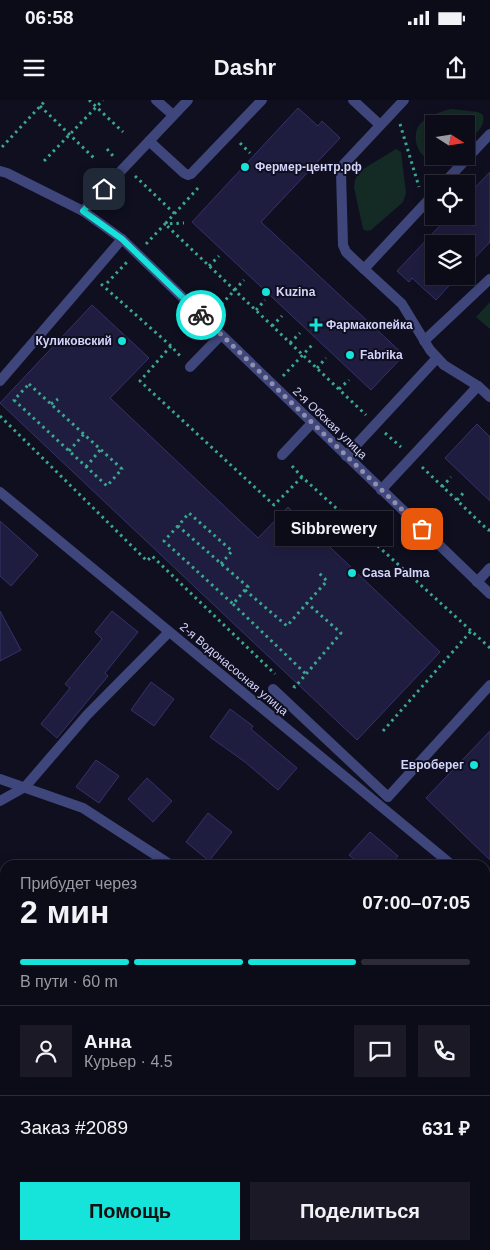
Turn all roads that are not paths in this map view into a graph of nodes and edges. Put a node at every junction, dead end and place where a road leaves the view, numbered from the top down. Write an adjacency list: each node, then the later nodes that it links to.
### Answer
1 (156, 100): 6 (street)
2 (188, 100): 6 (street)
3 (262, 100): 9 (street)
4 (353, 100): 7 (street)
5 (404, 100): 7 (street)
6 (173, 116): 9 (street)
7 (380, 125): 15 (street)
8 (490, 134): 11 (street)
9 (150, 141): 13 (street)
10 (0, 171): 13 (street, 2-я Обская улица)
11 (452, 175)
12 (425, 203): 15 (street)
13 (83, 211): 14 (street, 2-я Обская улица)
14 (122, 239): 17 (street, 2-я Обская улица); 21 (street)
15 (364, 268): 18 (street)
16 (490, 279): 18 (street)
17 (221, 335): 20 (street); 24 (street, 2-я Обская улица)
18 (424, 341): 19 (street)
19 (438, 358): 22 (street); 26 (street)
20 (190, 367)
21 (0, 381)
22 (478, 386): 23 (street); 27 (street)
23 (490, 397)
24 (312, 423): 25 (street); 26 (street, 2-я Обская улица)
25 (282, 455)
26 (346, 456): 27 (street, 2-я Обская улица)
27 (381, 490): 30 (street, 2-я Обская улица)
28 (0, 492): 32 (street, 2-я Водонасосная улица)
29 (490, 568): 30 (street)
30 (477, 582): 31 (street, 2-я Обская улица)
31 (490, 594)
32 (169, 632): 36 (street); 39 (street, 2-я Водонасосная улица)
33 (490, 685): 34 (street)
34 (273, 689)
35 (0, 778): 36 (street)
36 (25, 787): 37 (street); 38 (street)
37 (0, 801)
38 (163, 860)
39 (446, 860)

